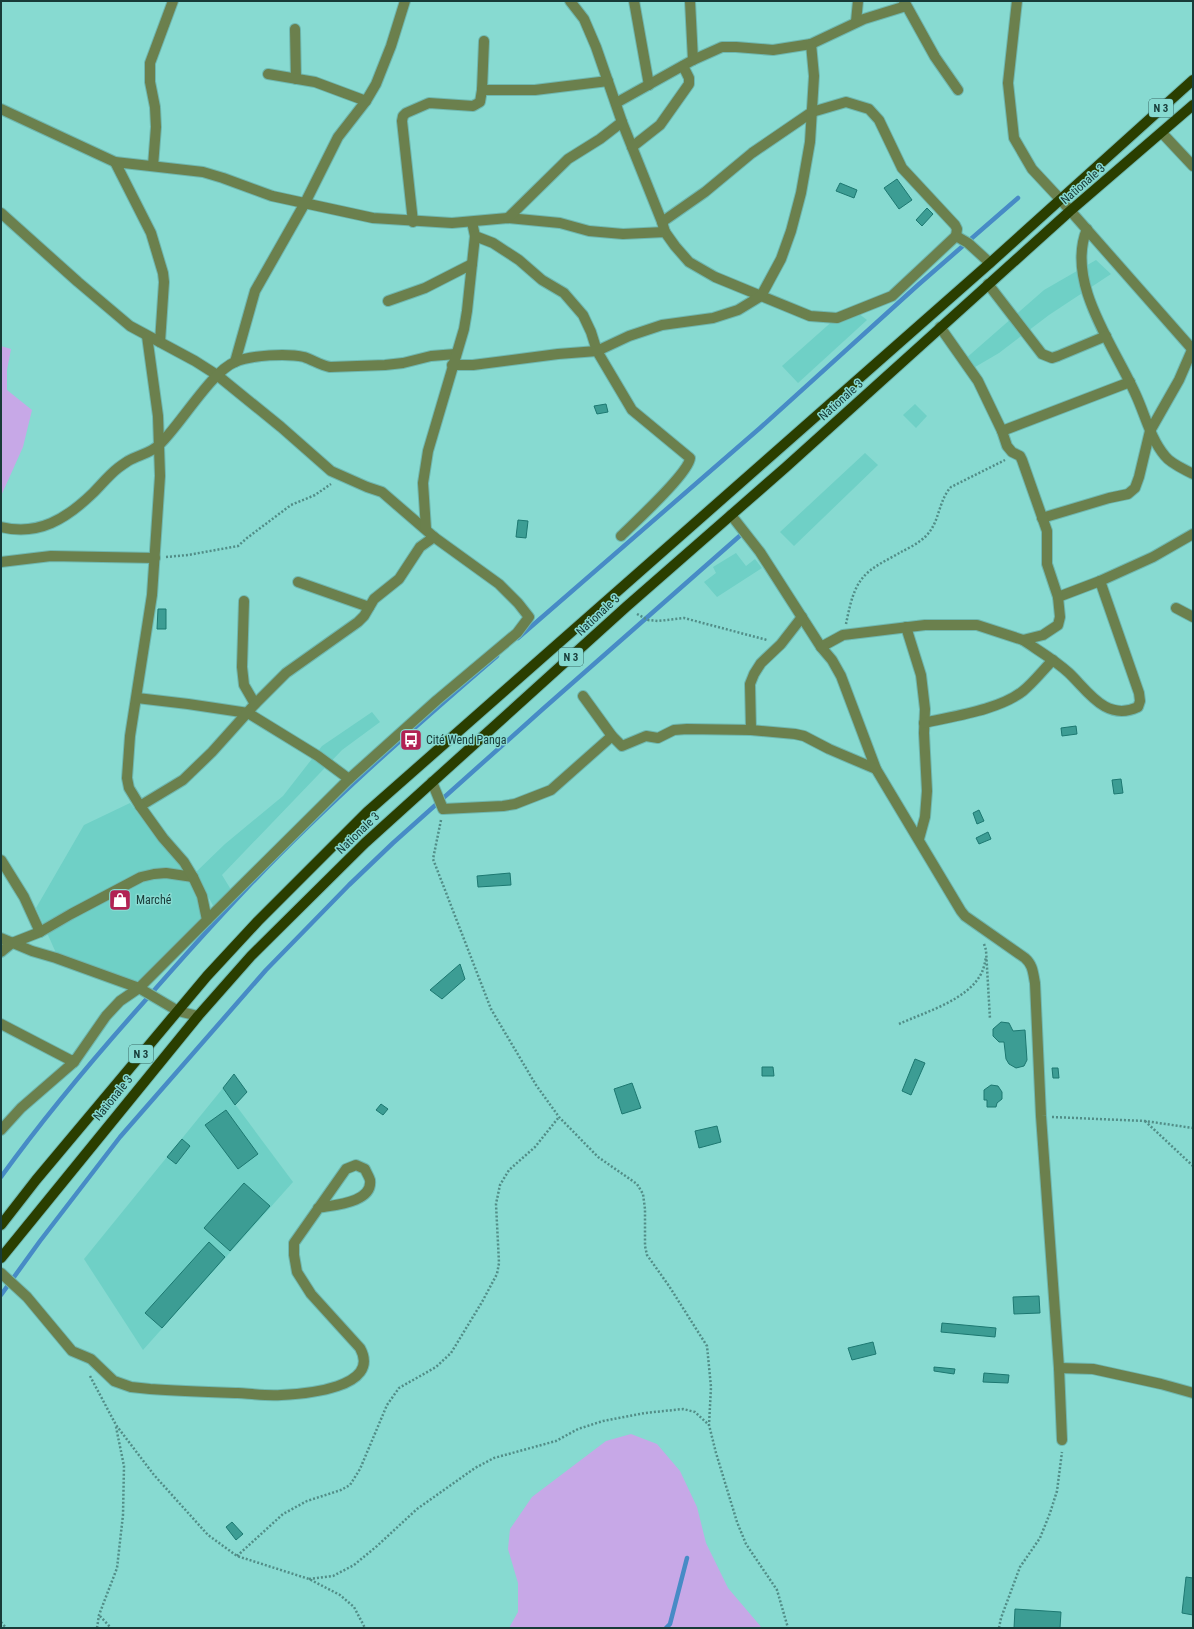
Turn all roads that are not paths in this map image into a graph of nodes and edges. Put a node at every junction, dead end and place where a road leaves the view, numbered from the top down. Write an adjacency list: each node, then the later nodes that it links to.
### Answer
1 (173, 1): 31 (street)
2 (405, 1): 22 (street)
3 (570, 1): 18 (street)
4 (634, 1): 19 (street)
5 (690, 1): 13 (street)
6 (858, 1): 9 (street)
7 (1017, 1): 33 (street)
8 (905, 4): 9 (street); 21 (street)
9 (856, 22): 12 (street)
10 (295, 29): 16 (street)
11 (484, 41): 20 (street)
12 (811, 44): 13 (street); 26 (street)
13 (693, 60): 14 (street)
14 (683, 66): 19 (street); 29 (street)
15 (268, 74): 16 (street)
16 (296, 79): 22 (street)
17 (1193, 80): 33 (main road, N 3)
18 (608, 82): 20 (street); 23 (street)
19 (649, 85): 23 (street)
20 (482, 90): 38 (street)
21 (958, 90)
22 (366, 101): 34 (street)
23 (616, 103): 27 (street)
24 (1193, 105): 28 (main road, Nationale 3 / N 3)
25 (1, 108): 30 (street)
26 (812, 112): 40 (street); 43 (street); 47 (street)
27 (622, 122): 29 (street); 37 (street)
28 (1162, 133): 32 (street); 35 (main road, Nationale 3 / N 3)
29 (632, 147): 40 (street)
30 (115, 162): 31 (street); 52 (street)
31 (153, 166): 34 (street)
32 (1193, 166)
33 (1060, 199): 35 (street); 44 (main road, N 3)
34 (305, 204): 38 (street); 56 (street)
35 (1070, 211): 41 (street); 46 (main road, Nationale 3 / N 3)
36 (1, 213): 50 (street)
37 (508, 218): 39 (street); 40 (street)
38 (413, 222): 39 (street)
39 (472, 222): 42 (street)
40 (663, 227): 47 (street)
41 (1087, 229): 51 (street); 53 (street)
42 (475, 236): 45 (street); 54 (street)
43 (956, 236): 44 (street); 47 (street)
44 (990, 263): 105 (main road, Nationale 3 / N 3)
45 (472, 264): 48 (street); 55 (street)
46 (988, 284): 49 (main road, Nationale 3 / N 3); 51 (street)
47 (761, 296): 54 (street)
48 (388, 301)
49 (940, 327): 60 (street); 64 (main road, Nationale 3 / N 3)
50 (148, 336): 52 (street); 62 (street)
51 (1106, 336): 59 (street)
52 (160, 342): 58 (street)
53 (1193, 350): 61 (street)
54 (597, 351): 57 (street); 69 (street)
55 (456, 354): 56 (street); 57 (street)
56 (235, 362): 58 (street)
57 (452, 365): 67 (street)
58 (218, 375): 62 (street); 67 (street)
59 (1130, 382): 60 (street); 61 (street)
60 (1002, 431): 65 (street)
61 (1150, 431): 63 (street); 65 (street)
62 (159, 446): 66 (street); 71 (street)
63 (1193, 474)
64 (731, 515): 79 (street); 94 (main road, Nationale 3 / N 3)
65 (1042, 518): 75 (street)
66 (1, 527)
67 (426, 530): 70 (street)
68 (1193, 534): 73 (street)
69 (621, 536)
70 (434, 537): 77 (street); 93 (street)
71 (155, 558): 72 (street); 86 (street)
72 (1, 562)
73 (1100, 581): 75 (street); 84 (street)
74 (298, 582): 77 (street)
75 (1058, 597): 82 (street)
76 (244, 601): 87 (street)
77 (369, 607): 87 (street)
78 (1176, 608): 80 (street)
79 (802, 617): 83 (street); 90 (street)
80 (1193, 617)
81 (906, 627): 82 (street); 83 (street); 89 (street)
82 (1024, 640): 84 (street)
83 (821, 647): 92 (street)
84 (1053, 660): 89 (street)
85 (583, 696): 91 (street)
86 (138, 698): 88 (street); 95 (street)
87 (255, 704): 88 (street)
88 (248, 712): 93 (street); 95 (street)
89 (924, 723): 96 (street)
90 (751, 730): 91 (street); 92 (street)
91 (612, 736): 94 (street)
92 (876, 769): 96 (street)
93 (349, 779): 99 (street)
94 (432, 782): 106 (main road, Nationale 3 / N 3)
95 (140, 806): 98 (street)
96 (919, 840): 114 (street)
97 (1, 860): 100 (street)
98 (193, 877): 99 (street); 100 (street)
99 (207, 920): 104 (street)
100 (40, 932): 102 (street)
101 (1, 938): 102 (street)
102 (12, 943): 103 (street); 104 (street)
103 (1, 952)
104 (139, 988): 105 (street); 108 (street)
105 (178, 1011): 106 (street); 111 (main road, Nationale 3 / N 3)
106 (198, 1016): 112 (main road, Nationale 3 / N 3)
107 (1, 1024): 108 (street)
108 (74, 1062): 109 (street)
109 (1, 1130)
110 (318, 1208): 110 (street); 113 (street)
111 (1, 1225)
112 (1, 1258)
113 (1, 1273)
114 (1059, 1368): 115 (street); 116 (street)
115 (1193, 1394)
116 (1062, 1440)

